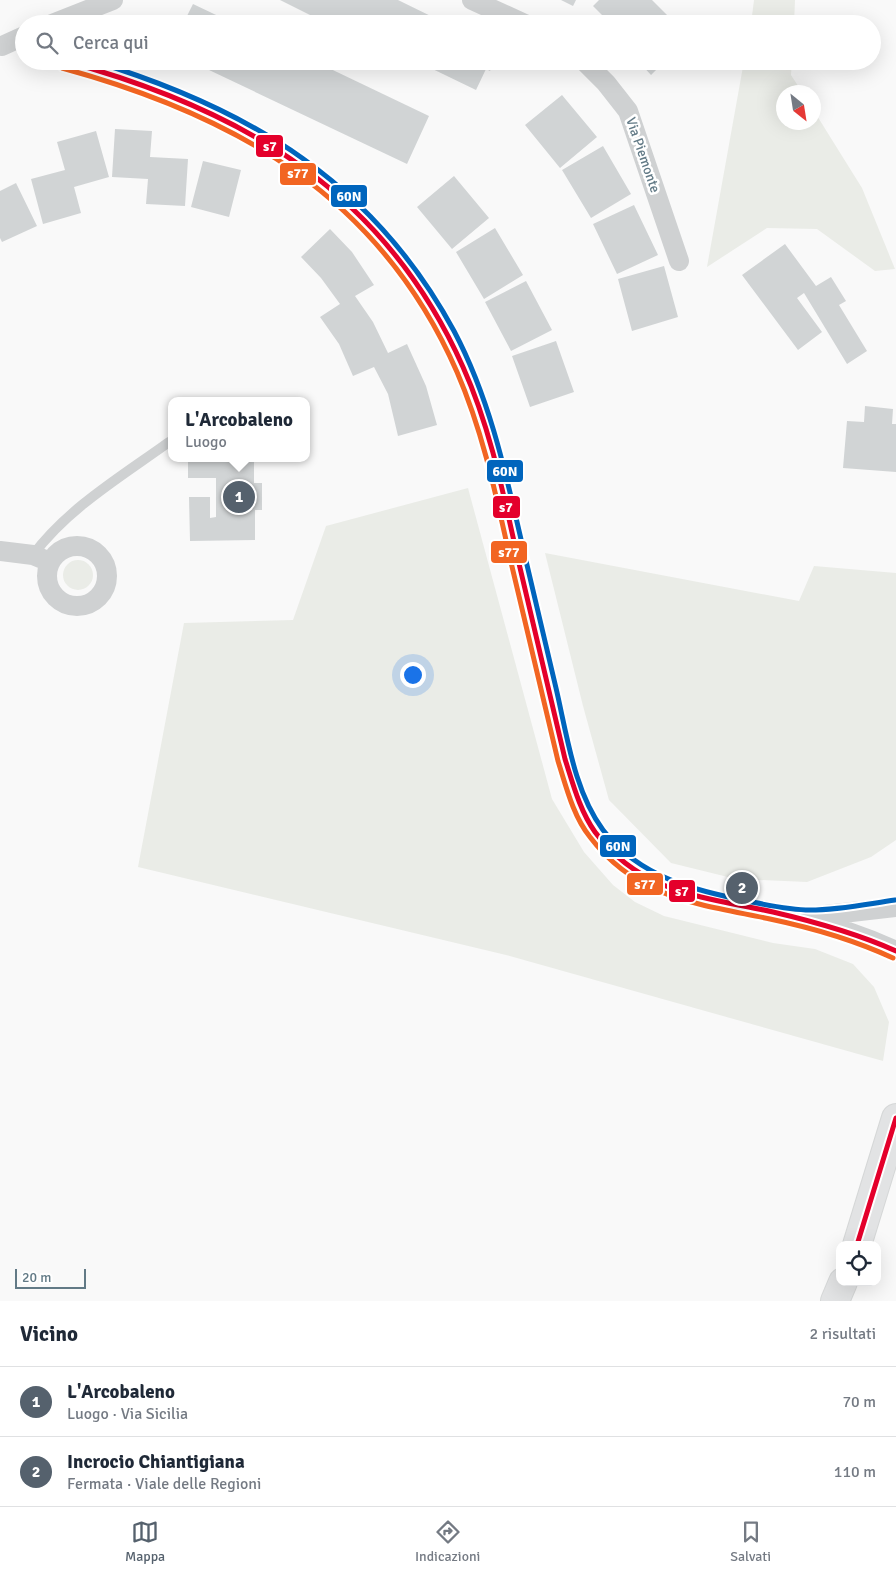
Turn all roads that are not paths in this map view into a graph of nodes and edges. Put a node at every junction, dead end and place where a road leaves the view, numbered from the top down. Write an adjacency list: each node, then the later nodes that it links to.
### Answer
1 (113, 0): 3 (street)
2 (472, 0): 4 (street)
3 (75, 15)
4 (505, 15)
5 (15, 40): 6 (street)
6 (1, 46): 7 (street)
7 (15, 49)
8 (91, 70): 15 (street)
9 (592, 70): 10 (street, Via Piemonte)
10 (679, 261)
11 (168, 443): 13 (lane)
12 (0, 551): 13 (street)
13 (42, 559)
14 (896, 907): 15 (street)
15 (798, 917): 16 (street)
16 (896, 951)
17 (896, 1118): 18 (main road)
18 (858, 1241)
19 (841, 1286): 20 (main road)
20 (835, 1301)

